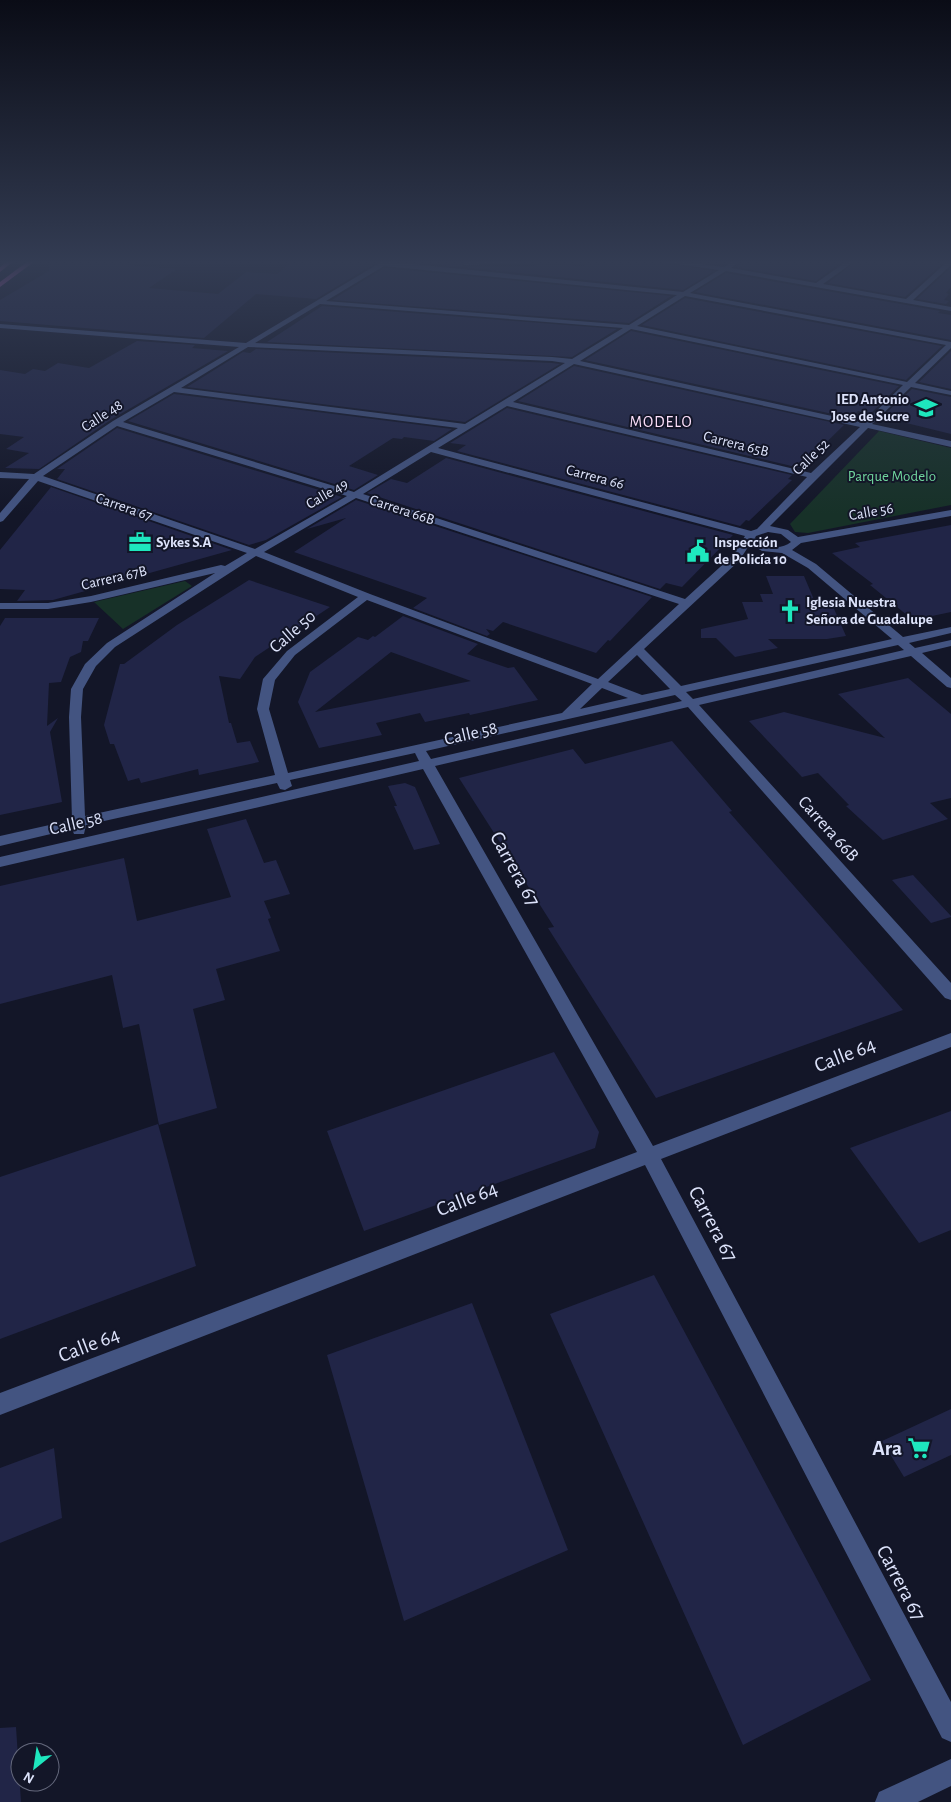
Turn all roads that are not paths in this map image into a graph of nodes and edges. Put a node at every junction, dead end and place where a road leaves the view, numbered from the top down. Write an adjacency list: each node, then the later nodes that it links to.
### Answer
1 (248, 345): 8 (street, Calle 48)
2 (250, 345): 6 (street)
3 (602, 345): 6 (street, Calle 49)
4 (720, 345): 7 (street)
5 (950, 345): 7 (street, Calle 52)
6 (574, 362): 10 (street, Calle 49); 12 (street)
7 (910, 384): 9 (street); 12 (street, Calle 52)
8 (172, 389): 11 (street, Calle 48); 13 (street)
9 (951, 393)
10 (507, 403): 13 (street, Calle 49); 17 (street, Carrera 65B)
11 (116, 423): 18 (street, Calle 48); 19 (street, Carrera 66B)
12 (868, 425): 14 (street); 17 (street, Calle 52)
13 (467, 427): 15 (street, Calle 49)
14 (951, 444)
15 (430, 450): 19 (street, Calle 49); 23 (street, Carrera 66)
16 (0, 475): 18 (street, Carrera 67)
17 (813, 476): 20 (street, Calle 52)
18 (36, 477): 22 (street, Calle 48); 26 (street, Carrera 67)
19 (355, 495): 26 (street, Calle 49); 31 (street, Carrera 66B)
20 (781, 511): 23 (street, Calle 52); 24 (street)
21 (951, 513): 24 (street, Calle 56)
22 (0, 519)
23 (754, 533): 24 (street); 25 (street); 27 (street, Calle 52)
24 (794, 539): 25 (street, Calle 52); 29 (street)
25 (779, 550): 27 (street, Calle 52); 29 (street)
26 (255, 552): 28 (street, Calle 49); 30 (street, Carrera 67)
27 (735, 559): 31 (street, Calle 52)
28 (232, 566): 32 (street, Carrera 67B); 48 (street, Calle 49)
29 (812, 566): 34 (street)
30 (366, 596): 38 (street, Carrera 67); 46 (street, Calle 50)
31 (686, 602): 36 (street, Calle 52)
32 (0, 606)
33 (951, 630): 34 (street, Calle 58)
34 (898, 642): 37 (street); 40 (street, Calle 58)
35 (951, 643): 37 (street, Calle 58)
36 (637, 648): 38 (street, Calle 52); 40 (street)
37 (912, 652): 39 (street); 42 (street, Calle 58)
38 (601, 684): 41 (street, Carrera 67); 44 (street, Calle 52)
39 (951, 684)
40 (677, 690): 41 (street, Calle 58); 42 (street, Carrera 66B)
41 (640, 698): 43 (street, Carrera 67); 44 (street, Calle 58)
42 (690, 703): 43 (street, Calle 58); 52 (street, Carrera 66B)
43 (666, 708): 45 (street, Calle 58)
44 (567, 715): 45 (street, Calle 58)
45 (423, 755): 46 (street, Calle 58); 47 (street, Calle 58); 54 (street, Carrera 67)
46 (282, 776): 47 (street, Calle 50); 48 (street, Calle 58)
47 (288, 795): 50 (street, Calle 58)
48 (78, 822): 49 (street, Calle 58); 50 (street, Calle 49)
49 (0, 841)
50 (81, 842): 51 (street, Calle 58)
51 (0, 862)
52 (951, 994)
53 (951, 1040): 54 (street, Calle 64)
54 (649, 1154): 55 (street, Calle 64); 56 (street, Carrera 67)
55 (0, 1404)
56 (951, 1729)
57 (951, 1772): 58 (street)
58 (889, 1802)

